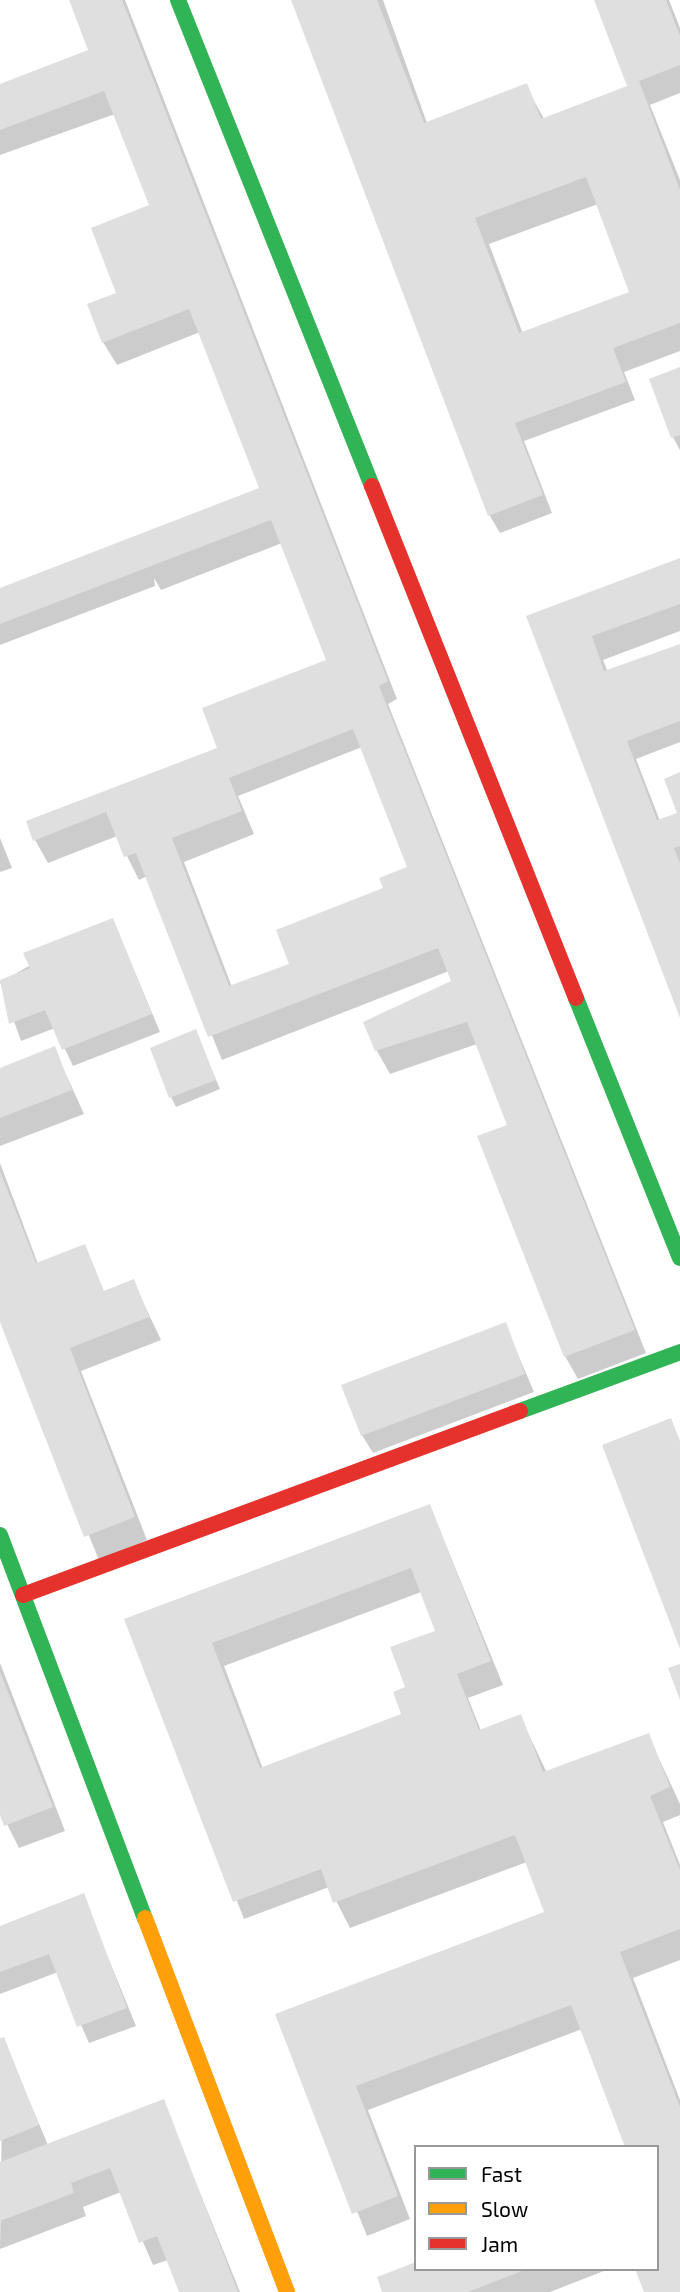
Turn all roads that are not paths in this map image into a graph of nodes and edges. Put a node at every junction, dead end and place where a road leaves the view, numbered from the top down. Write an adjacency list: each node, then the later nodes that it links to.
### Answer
1 (177, 0): 2 (street)
2 (680, 1258)
3 (680, 1352): 5 (street)
4 (0, 1535): 5 (street)
5 (23, 1595): 6 (street)
6 (287, 2292)

